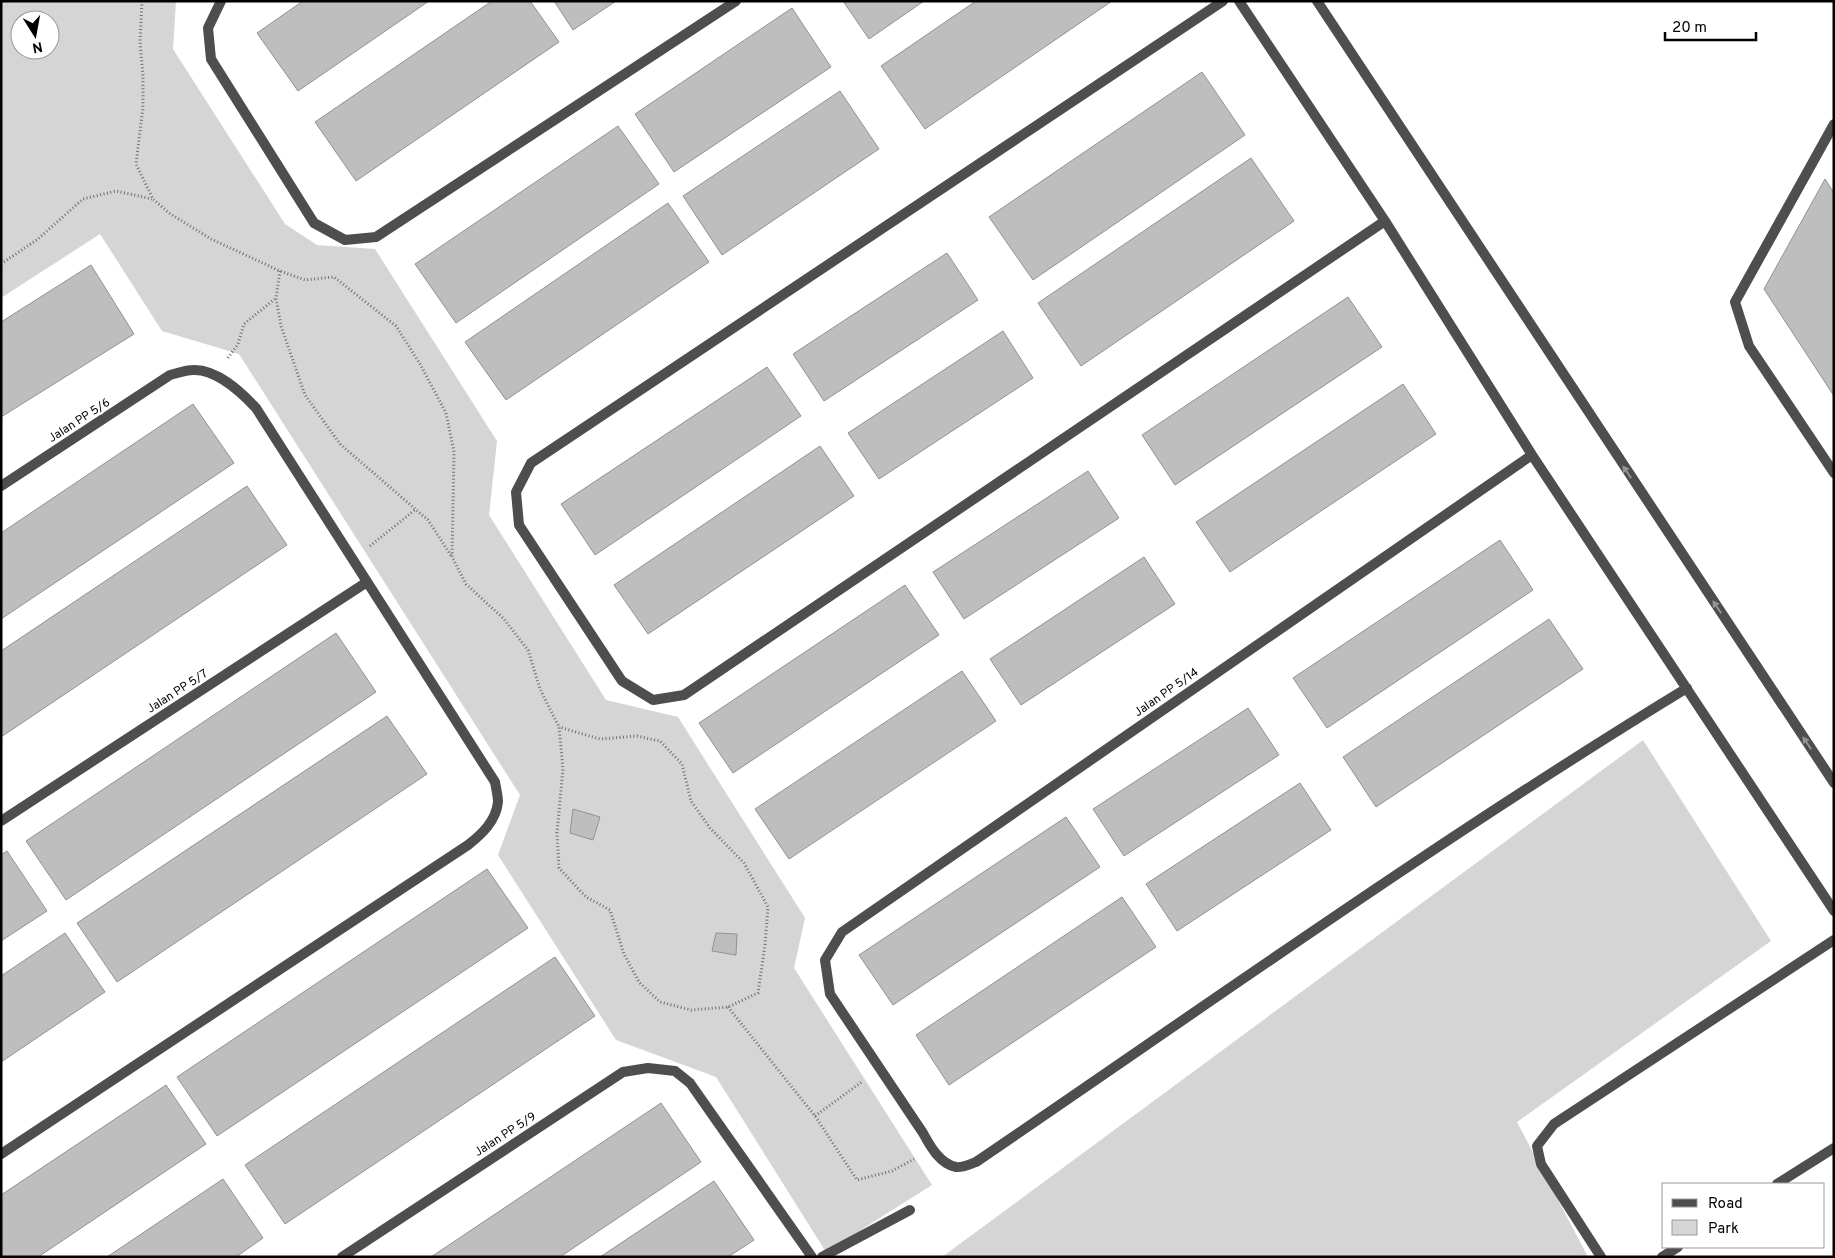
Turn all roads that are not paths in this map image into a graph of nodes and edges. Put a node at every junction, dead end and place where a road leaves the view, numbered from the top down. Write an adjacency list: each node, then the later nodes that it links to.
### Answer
1 (221, 1): 2 (street)
2 (736, 1)
3 (1223, 1): 7 (street)
4 (1239, 1): 7 (street)
5 (1317, 1): 13 (street, one-way to 5)
6 (1832, 132): 9 (street)
7 (1385, 221): 8 (street)
8 (1532, 455): 12 (street); 12 (street, Jalan PP 5/14)
9 (1834, 474)
10 (1, 486): 11 (street, Jalan PP 5/6)
11 (367, 582): 14 (street, Jalan PP 5/7); 18 (street)
12 (1687, 688): 15 (street)
13 (1834, 783)
14 (1, 820)
15 (1834, 911)
16 (1834, 940): 25 (street)
17 (1834, 1148): 19 (street)
18 (1, 1154)
19 (1779, 1183)
20 (910, 1210): 24 (street)
21 (1676, 1248): 26 (street)
22 (342, 1257): 23 (street, Jalan PP 5/9)
23 (812, 1257)
24 (822, 1257)
25 (1601, 1257)
26 (1662, 1257)

